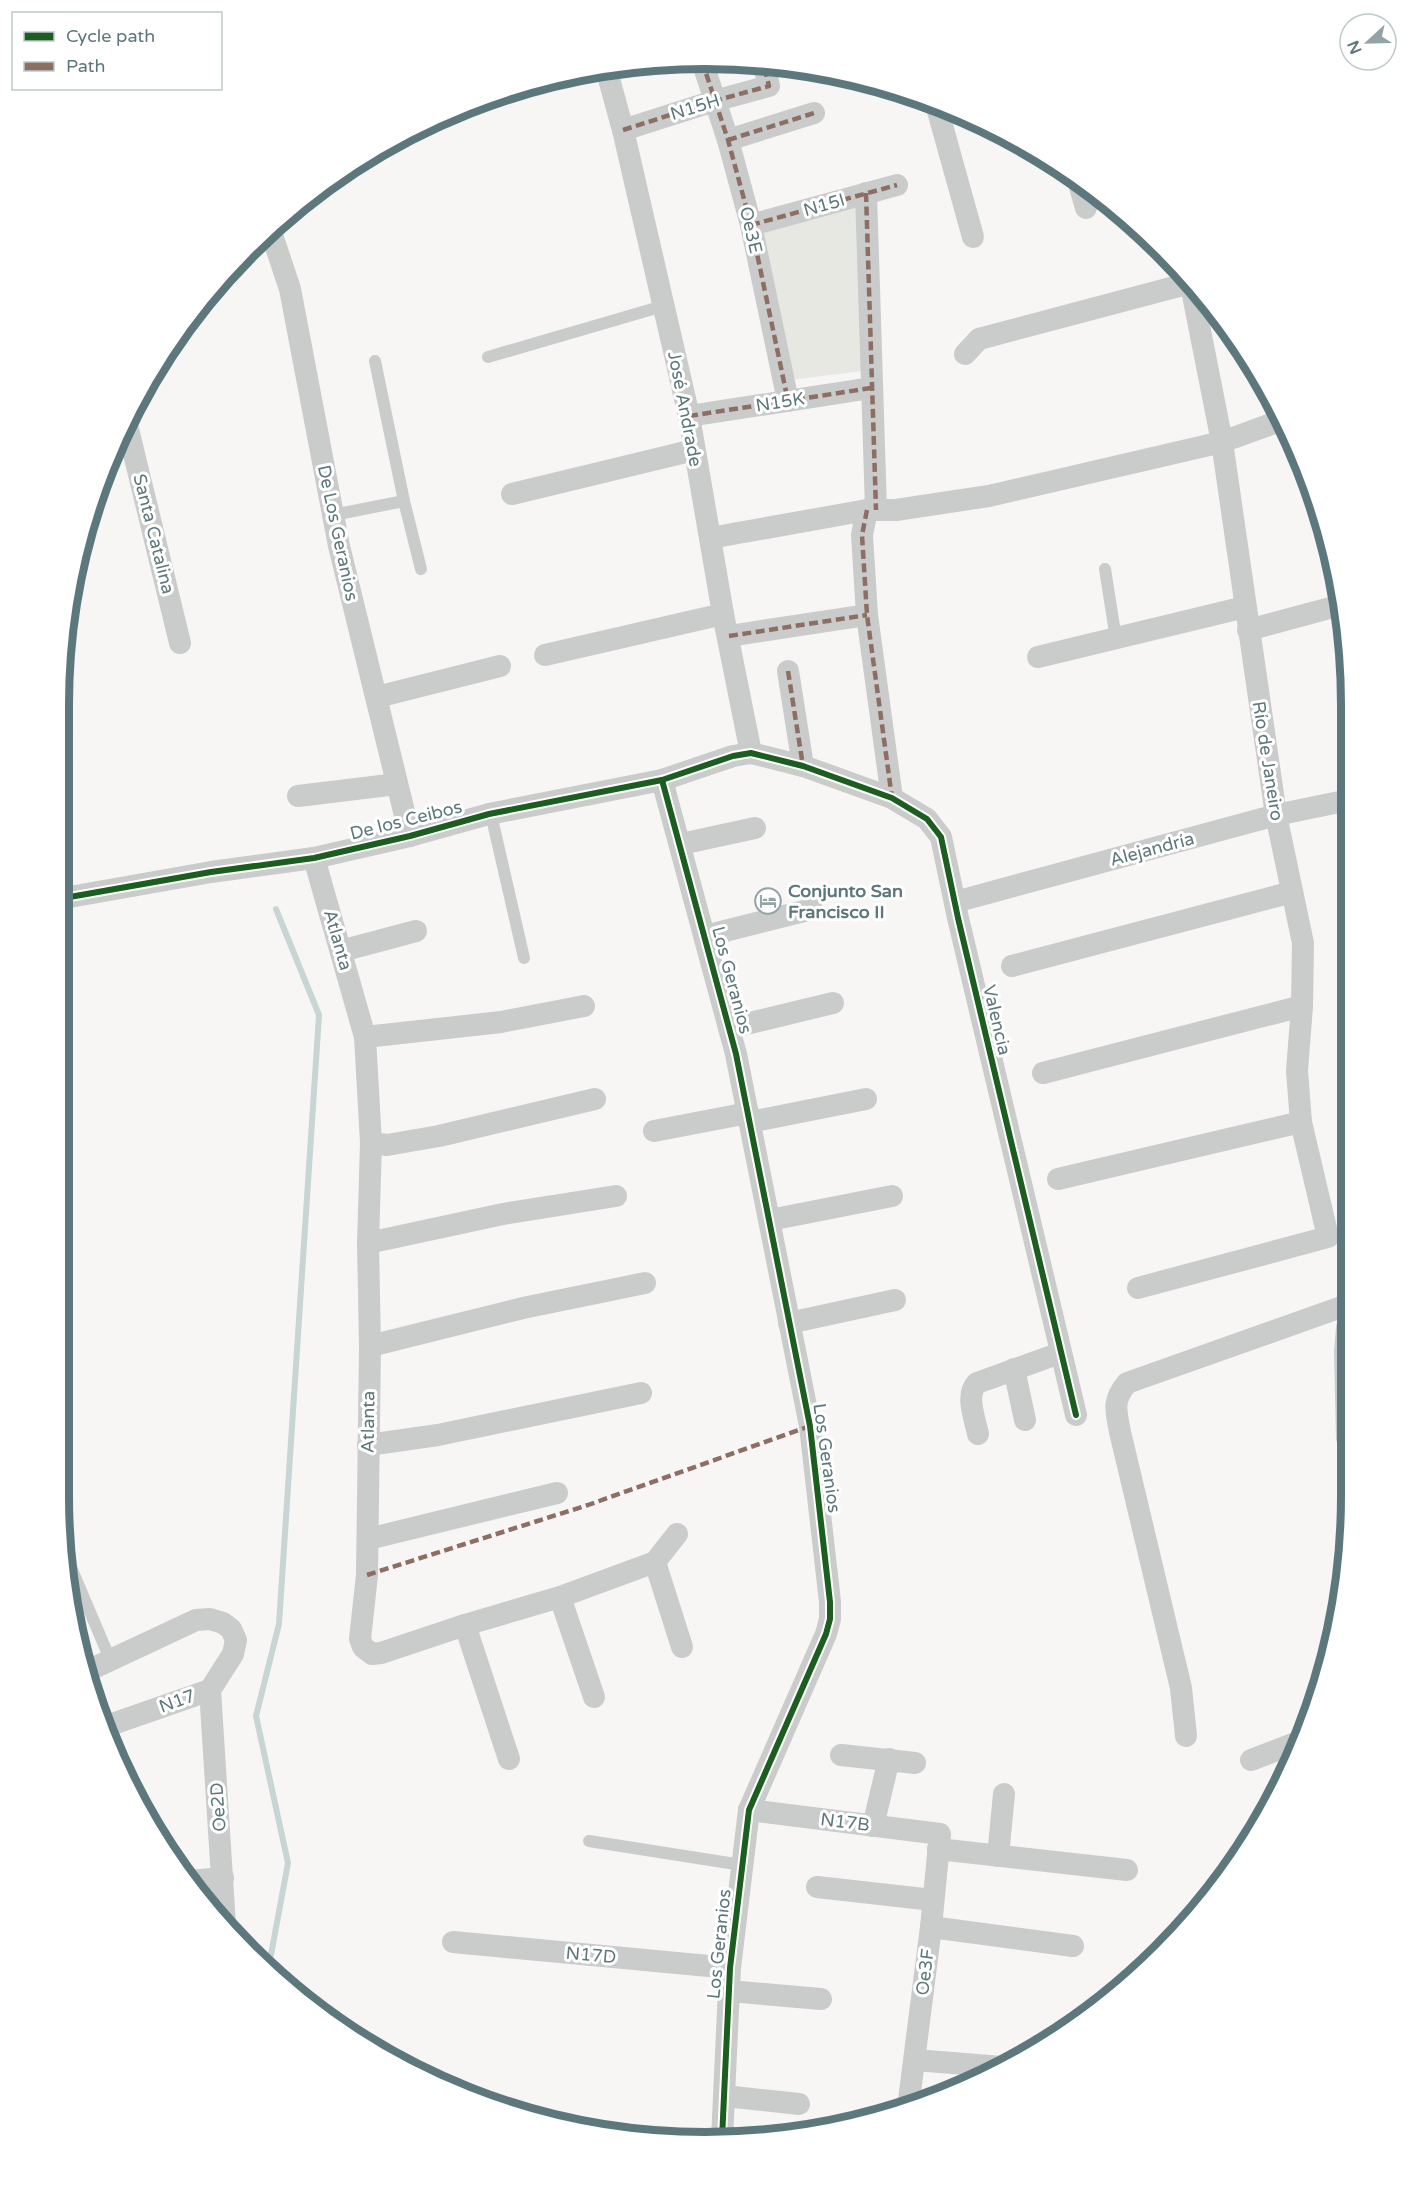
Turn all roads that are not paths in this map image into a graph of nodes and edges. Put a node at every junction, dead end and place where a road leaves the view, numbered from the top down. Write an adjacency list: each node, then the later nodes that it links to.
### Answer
1 (704, 69): 4 (street, Oe3E)
2 (765, 72): 4 (street, N15H)
3 (608, 76): 7 (street, José Andrade)
4 (714, 101): 7 (street, N15H); 8 (street, Oe3E)
5 (814, 113): 8 (street)
6 (938, 114): 14 (street)
7 (623, 130): 18 (street, José Andrade)
8 (728, 140): 13 (street, Oe3E)
9 (897, 185): 10 (street, N15I)
10 (866, 193): 13 (street, N15I); 22 (street)
11 (1082, 193): 12 (street)
12 (1086, 208)
13 (751, 225): 23 (street, Oe3E)
14 (974, 237)
15 (273, 239): 32 (street, De Los Geranios)
16 (1183, 286): 19 (street)
17 (1194, 299): 26 (street, Río de Janeiro)
18 (663, 306): 20 (lane); 24 (street, José Andrade)
19 (965, 354)
20 (488, 357)
21 (375, 361): 30 (lane)
22 (871, 388): 23 (street, N15K); 31 (street)
23 (788, 401): 24 (street, N15K)
24 (689, 416): 28 (street, José Andrade)
25 (1274, 423): 26 (street)
26 (1222, 442): 31 (street); 36 (street, Río de Janeiro)
27 (125, 444): 43 (street, Santa Catalina)
28 (694, 450): 29 (street); 33 (street, José Andrade)
29 (512, 494)
30 (404, 501): 32 (lane); 34 (lane)
31 (871, 510): 33 (street); 39 (street)
32 (333, 515): 48 (street, De Los Geranios)
33 (710, 538): 38 (street, José Andrade)
34 (421, 569)
35 (1106, 569): 42 (lane)
36 (1245, 607): 40 (street, Río de Janeiro); 42 (street)
37 (1333, 607): 40 (street)
38 (723, 614): 41 (street, José Andrade); 44 (street)
39 (867, 615): 41 (street); 54 (street)
40 (1248, 630): 57 (street, Río de Janeiro)
41 (729, 636): 49 (street, José Andrade)
42 (1116, 639): 45 (street)
43 (180, 643)
44 (545, 655)
45 (1038, 657)
46 (500, 666): 48 (street)
47 (788, 671): 50 (street)
48 (377, 697): 52 (street, De Los Geranios)
49 (752, 753): 50 (street, Valencia); 51 (street, De los Ceibos)
50 (804, 766): 54 (street, Valencia)
51 (662, 780): 56 (street, De los Ceibos); 60 (street, Los Geranios)
52 (397, 784): 53 (street); 59 (street, De Los Geranios)
53 (298, 796)
54 (892, 798): 64 (street, Valencia)
55 (1341, 802): 57 (street, Alejandría)
56 (489, 814): 59 (street, De los Ceibos); 69 (lane)
57 (1276, 815): 62 (street, Río de Janeiro); 64 (street, Alejandría)
58 (755, 828): 60 (street)
59 (410, 836): 61 (street, De los Ceibos)
60 (681, 844): 67 (street, Los Geranios)
61 (314, 858): 63 (street, De los Ceibos); 68 (street, Atlanta)
62 (1292, 892): 70 (street); 73 (street, Río de Janeiro)
63 (69, 897)
64 (955, 902): 94 (street, Valencia)
65 (812, 909): 67 (street)
66 (416, 931): 68 (street)
67 (705, 936): 74 (street, Los Geranios)
68 (341, 951): 75 (street, Atlanta)
69 (524, 958)
70 (1011, 966)
71 (833, 1003): 74 (street)
72 (584, 1006): 75 (street)
73 (1302, 1006): 76 (street); 80 (street, Río de Janeiro)
74 (729, 1028): 79 (street, Los Geranios)
75 (365, 1037): 82 (street, Atlanta)
76 (1043, 1073)
77 (595, 1099): 82 (street)
78 (866, 1099): 79 (street)
79 (749, 1117): 81 (street); 86 (street, Los Geranios)
80 (1300, 1122): 83 (street); 89 (street, Río de Janeiro)
81 (654, 1131)
82 (371, 1143): 87 (street, Atlanta)
83 (1058, 1179)
84 (616, 1196): 87 (street)
85 (892, 1196): 86 (street)
86 (770, 1220): 92 (street, Los Geranios)
87 (368, 1243): 93 (street, Atlanta)
88 (645, 1283): 93 (street)
89 (1138, 1288)
90 (895, 1300): 92 (street)
91 (1341, 1307): 114 (street)
92 (789, 1323): 122 (street, Los Geranios)
93 (370, 1346): 100 (street, Atlanta)
94 (1060, 1353): 95 (street); 97 (street, Valencia)
95 (1014, 1369): 98 (street); 99 (street)
96 (641, 1393): 100 (street)
97 (1076, 1415)
98 (1025, 1420)
99 (978, 1434)
100 (368, 1445): 103 (street, Atlanta)
101 (557, 1493): 103 (street)
102 (677, 1534): 104 (street)
103 (368, 1539): 107 (street, Atlanta)
104 (655, 1562): 106 (street, Atlanta); 108 (street)
105 (73, 1573): 109 (lane)
106 (560, 1597): 107 (street, Atlanta); 112 (street)
107 (465, 1625): 117 (street)
108 (682, 1647)
109 (110, 1659): 110 (street); 111 (street, N17)
110 (93, 1668)
111 (210, 1690): 113 (street, N17); 129 (street, Oe2D)
112 (594, 1697)
113 (112, 1724)
114 (1186, 1736)
115 (1290, 1745): 119 (street)
116 (841, 1755): 118 (street)
117 (509, 1759)
118 (889, 1759): 120 (street); 123 (street)
119 (1251, 1760)
120 (915, 1763)
121 (1004, 1794): 126 (street)
122 (749, 1810): 123 (street, N17B); 127 (street, Los Geranios)
123 (873, 1826): 125 (street, N17B)
124 (589, 1841): 127 (lane)
125 (939, 1842): 126 (street, N17B); 132 (street, Oe3F)
126 (998, 1856): 128 (street, N17B)
127 (742, 1865): 137 (street, Los Geranios)
128 (1127, 1870)
129 (223, 1878): 130 (street); 133 (street, Oe2D)
130 (198, 1880)
131 (817, 1887): 132 (street)
132 (933, 1900): 134 (street, Oe3F)
133 (224, 1912)
134 (931, 1927): 136 (street); 139 (street, Oe3F)
135 (453, 1942): 137 (street, N17D)
136 (1073, 1946)
137 (729, 1979): 138 (street, N17D); 141 (street, Los Geranios)
138 (821, 1999)
139 (915, 2060): 140 (street); 142 (street, Oe3F)
140 (986, 2066)
141 (724, 2096): 143 (street); 144 (street, Los Geranios)
142 (909, 2098)
143 (799, 2104)
144 (722, 2132)

